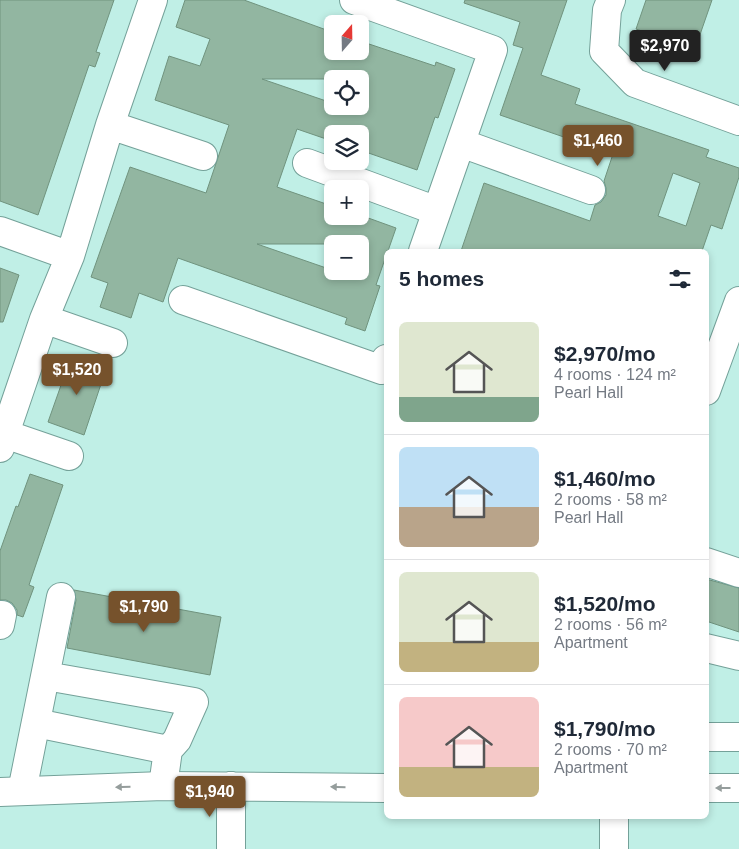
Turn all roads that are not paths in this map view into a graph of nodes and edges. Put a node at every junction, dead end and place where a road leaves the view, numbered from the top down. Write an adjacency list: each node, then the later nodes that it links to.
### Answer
1 (153, 0): 5 (main road)
2 (354, 0): 6 (main road)
3 (611, 0): 4 (main road)
4 (739, 121)
5 (110, 125): 7 (main road); 13 (main road)
6 (461, 143): 9 (main road); 10 (main road)
7 (203, 156)
8 (307, 163): 10 (main road)
9 (592, 190)
10 (437, 211): 12 (main road)
11 (0, 231): 13 (main road)
12 (424, 249)
13 (70, 256): 16 (main road)
14 (183, 300): 18 (main road)
15 (739, 301): 19 (main road)
16 (44, 319): 17 (main road); 20 (main road)
17 (113, 343)
18 (384, 364)
19 (709, 383)
20 (2, 441): 21 (main road)
21 (69, 456)
22 (709, 563): 23 (main road)
23 (739, 573)
24 (61, 597): 27 (main road)
25 (709, 649): 26 (main road)
26 (739, 656)
27 (46, 676): 28 (main road); 31 (main road)
28 (36, 723): 31 (main road); 37 (main road)
29 (709, 737): 30 (main road)
30 (739, 737)
31 (168, 750): 32 (main road)
32 (163, 786): 33 (main road); 37 (main road, one-way to 37)
33 (231, 786): 34 (main road, one-way to 33); 39 (main road)
34 (384, 788)
35 (709, 788): 36 (main road, one-way to 35)
36 (739, 788)
37 (11, 792)
38 (614, 819): 40 (main road)
39 (231, 849)
40 (614, 849)

